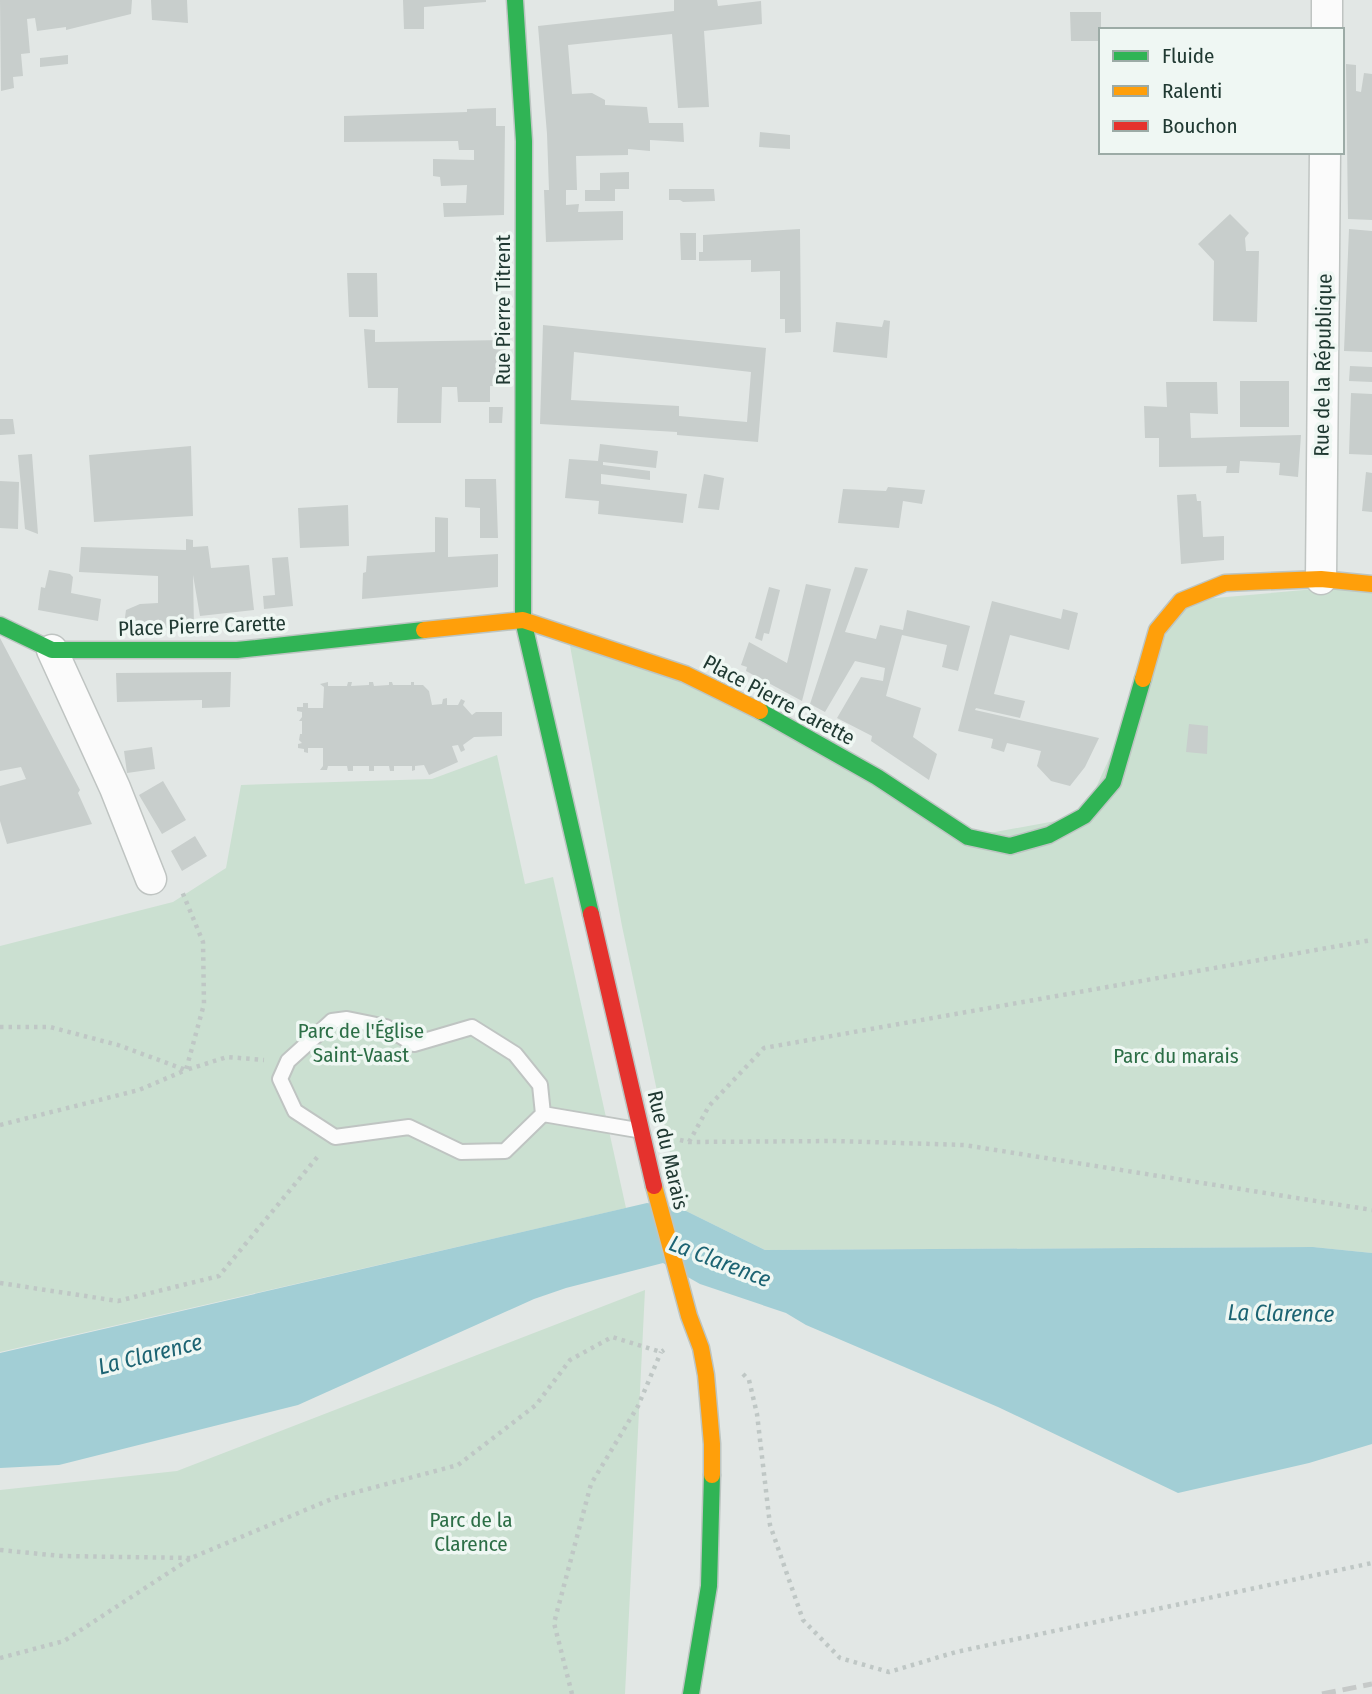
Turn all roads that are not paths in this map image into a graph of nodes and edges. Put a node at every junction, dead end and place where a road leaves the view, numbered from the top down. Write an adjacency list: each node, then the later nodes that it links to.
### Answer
1 (515, 0): 7 (street, Rue Pierre Titrent)
2 (1327, 0): 3 (street)
3 (1327, 28)
4 (1325, 154): 5 (street, Rue de la République)
5 (1321, 579): 6 (street, Place Pierre Carette); 7 (street, Place Pierre Carette)
6 (1372, 584)
7 (523, 620): 9 (street, Place Pierre Carette); 12 (street, Rue du Marais)
8 (0, 625): 9 (street)
9 (52, 650): 10 (street)
10 (151, 879)
11 (543, 1114): 11 (lane); 12 (lane)
12 (642, 1131): 13 (street, Rue du Marais)
13 (691, 1694)

